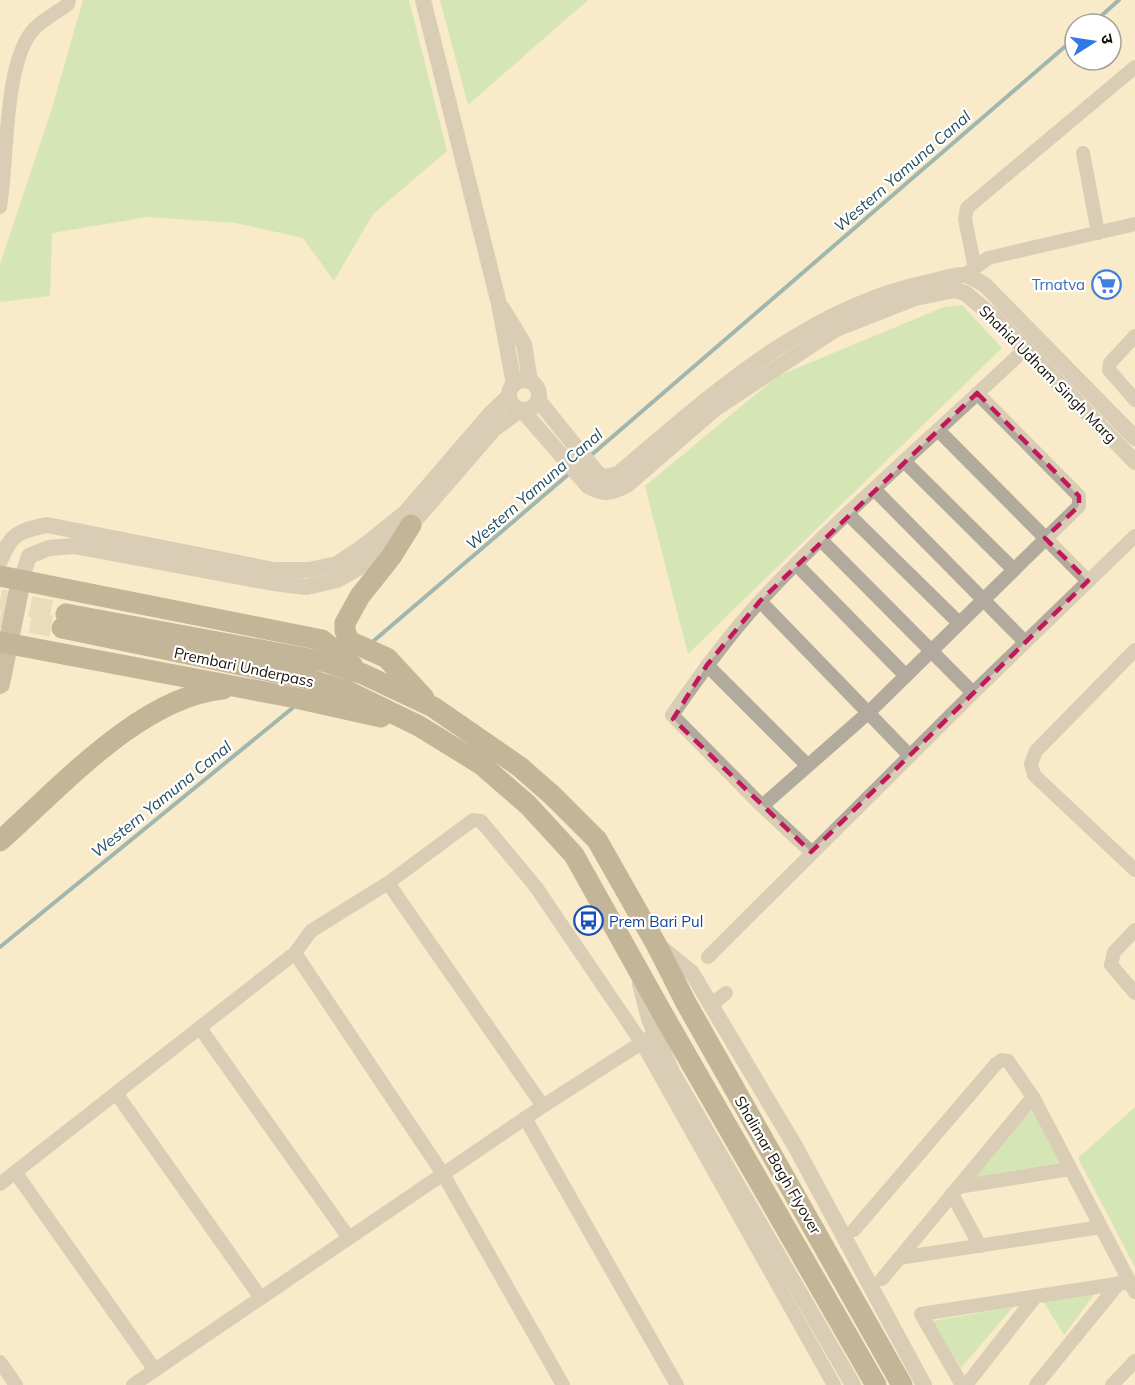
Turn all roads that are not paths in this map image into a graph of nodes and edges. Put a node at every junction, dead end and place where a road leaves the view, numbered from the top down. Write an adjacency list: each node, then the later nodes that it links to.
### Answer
1 (69, 0): 5 (street)
2 (423, 0): 12 (street)
3 (1135, 67): 8 (street)
4 (1083, 153): 7 (street)
5 (0, 207)
6 (1135, 224): 7 (street)
7 (1098, 233): 8 (street)
8 (970, 271): 9 (street); 18 (street, Shahid Udham Singh Marg); 21 (street)
9 (955, 290): 11 (street, Shahid Udham Singh Marg); 21 (street)
10 (1135, 336): 15 (street)
11 (1025, 349): 13 (street); 20 (street, Shahid Udham Singh Marg)
12 (517, 387): 14 (street); 16 (street); 28 (street)
13 (977, 393): 17 (street); 26 (street)
14 (539, 396): 16 (street); 21 (street)
15 (1135, 400)
16 (521, 410): 21 (street); 24 (street)
17 (939, 431): 19 (street); 26 (street)
18 (1135, 438)
19 (904, 461): 22 (street); 30 (street)
20 (1135, 462)
21 (593, 480)
22 (874, 489): 23 (street); 34 (street)
23 (849, 515): 27 (street); 36 (street)
24 (411, 525): 32 (street); 41 (main road)
25 (1135, 536): 33 (street)
26 (1045, 538): 30 (street); 33 (street)
27 (821, 540): 29 (street); 40 (street)
28 (0, 561)
29 (796, 564): 35 (street); 43 (street)
30 (1014, 570): 34 (street)
31 (0, 576): 32 (main road)
32 (21, 580): 38 (main road); 41 (main road)
33 (1088, 581): 37 (street)
34 (983, 600): 36 (street); 37 (street)
35 (760, 601): 42 (street); 49 (street)
36 (959, 623): 40 (street)
37 (1025, 642): 46 (street)
38 (4, 643): 44 (main road); 45 (main road)
39 (1135, 650): 55 (street)
40 (930, 651): 43 (street); 46 (street)
41 (337, 652): 47 (main road, Prembari Underpass); 48 (main road, Prembari Underpass); 48 (main road)
42 (707, 664): 51 (street); 52 (street)
43 (906, 676): 49 (street)
44 (0, 684)
45 (242, 688): 47 (main road); 53 (main road)
46 (973, 693): 50 (street)
47 (340, 699): 65 (main road, Shalimar Bagh Flyover)
48 (433, 707): 58 (main road, Shalimar Bagh Flyover)
49 (869, 712): 50 (street); 51 (street)
50 (910, 756): 54 (street)
51 (807, 765): 52 (street)
52 (762, 806): 54 (street)
53 (0, 842)
54 (811, 852): 60 (street)
55 (1135, 870)
56 (388, 883): 59 (street); 65 (street); 68 (street)
57 (1135, 930): 62 (street)
58 (656, 944): 63 (street); 94 (main road, Shalimar Bagh Flyover, bridge)
59 (295, 953): 64 (street); 72 (street)
60 (708, 957)
61 (726, 993): 63 (street)
62 (1135, 993)
63 (711, 1005): 95 (street)
64 (200, 1028): 66 (street); 77 (street)
65 (654, 1031): 68 (street); 91 (street); 92 (street); 93 (main road, Shalimar Bagh Flyover, bridge)
66 (116, 1093): 71 (street); 83 (street)
67 (1032, 1097): 70 (street); 74 (street); 76 (street)
68 (543, 1106): 69 (street)
69 (525, 1118): 72 (street); 90 (street)
70 (1070, 1169): 74 (street); 75 (street)
71 (15, 1172): 73 (street); 86 (street)
72 (443, 1174): 77 (street); 89 (street)
73 (0, 1184)
74 (955, 1191): 78 (street); 79 (street)
75 (1101, 1227): 78 (street); 81 (street)
76 (854, 1230)
77 (349, 1238): 83 (street)
78 (980, 1246): 79 (street)
79 (899, 1258): 80 (street)
80 (882, 1280)
81 (1128, 1286): 82 (street); 97 (street)
82 (1036, 1296): 96 (street); 96 (street)
83 (261, 1298): 86 (street)
84 (0, 1362): 88 (street)
85 (1134, 1362): 98 (street)
86 (155, 1370): 87 (street)
87 (141, 1383)
88 (16, 1385)
89 (562, 1385)
90 (677, 1385)
91 (834, 1385)
92 (853, 1385)
93 (876, 1385)
94 (902, 1385)
95 (924, 1385)
96 (964, 1385)
97 (1036, 1385)
98 (1112, 1385)

